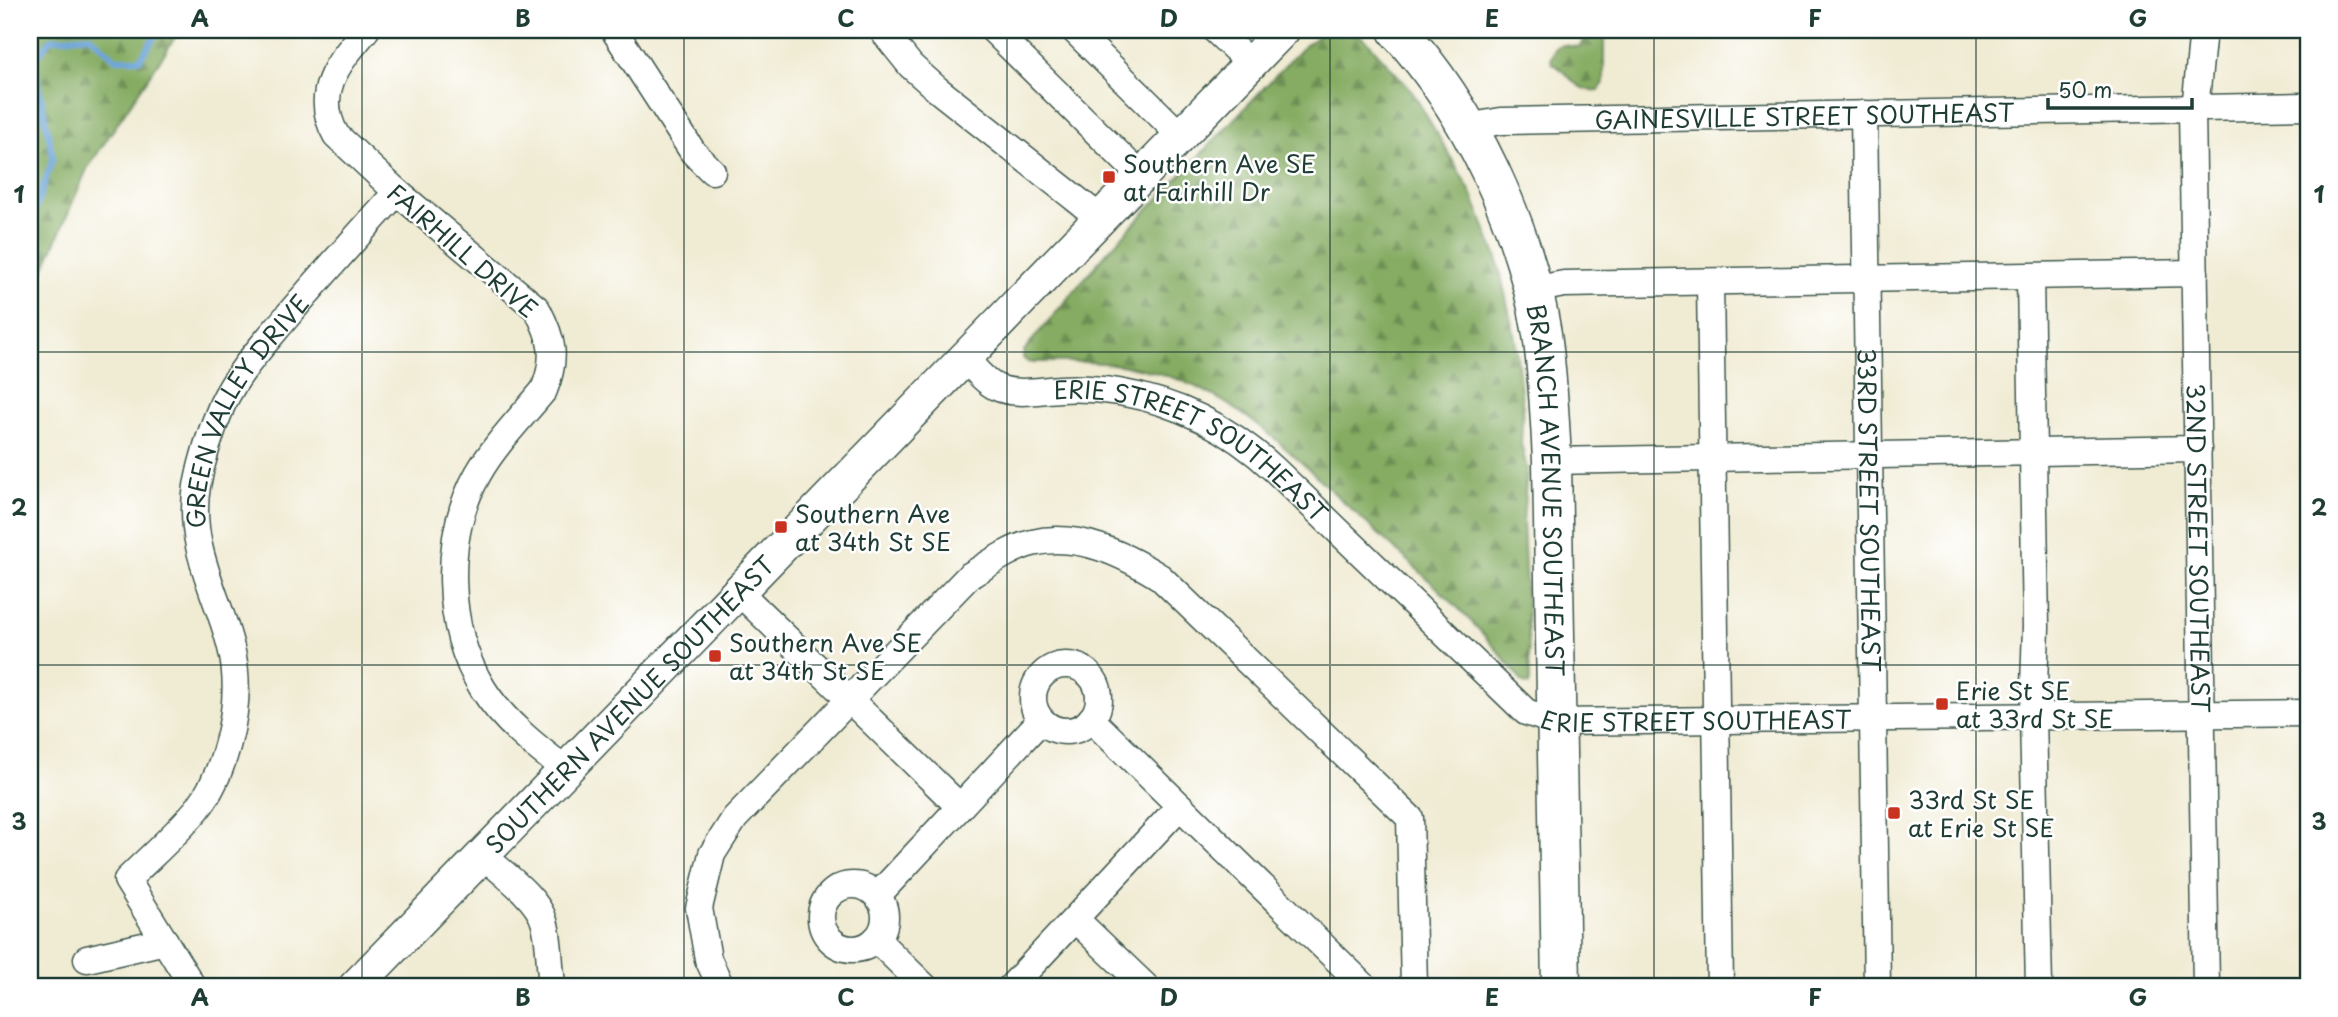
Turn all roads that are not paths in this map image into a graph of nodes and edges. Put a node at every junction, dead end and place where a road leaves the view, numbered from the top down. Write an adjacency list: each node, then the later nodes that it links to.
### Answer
1 (366, 30): 18 (street, FAIRHILL DRIVE)
2 (614, 30): 16 (street)
3 (882, 30): 19 (street)
4 (993, 30): 17 (street)
5 (1073, 30): 15 (street)
6 (1215, 30): 10 (street)
7 (1283, 30): 10 (main road, SOUTHERN AVENUE SOUTHEAST)
8 (1397, 30): 14 (highway, BRANCH AVENUE SOUTHEAST)
9 (2203, 30): 12 (street, 32ND STREET SOUTHEAST)
10 (1250, 63): 15 (main road, SOUTHERN AVENUE SOUTHEAST)
11 (2308, 106): 12 (street, GAINESVILLE STREET SOUTHEAST)
12 (2194, 109): 13 (street, GAINESVILLE STREET SOUTHEAST); 20 (street, 32ND STREET SOUTHEAST)
13 (1864, 114): 14 (street, GAINESVILLE STREET SOUTHEAST); 22 (street, 33RD STREET SOUTHEAST)
14 (1467, 127): 24 (highway, BRANCH AVENUE SOUTHEAST)
15 (1180, 135): 17 (main road, SOUTHERN AVENUE SOUTHEAST)
16 (712, 171)
17 (1141, 176): 19 (main road, SOUTHERN AVENUE SOUTHEAST)
18 (397, 192): 41 (street, FAIRHILL DRIVE); 48 (street, GREEN VALLEY DRIVE)
19 (1100, 218): 25 (main road, SOUTHERN AVENUE SOUTHEAST)
20 (2195, 274): 21 (street); 26 (street, 32ND STREET SOUTHEAST)
21 (2029, 277): 22 (street); 27 (street)
22 (1866, 279): 23 (street); 28 (street, 33RD STREET SOUTHEAST)
23 (1710, 282): 24 (street); 29 (street)
24 (1532, 290): 30 (highway, BRANCH AVENUE SOUTHEAST)
25 (965, 358): 31 (main road, SOUTHERN AVENUE SOUTHEAST); 40 (street, ERIE STREET SOUTHEAST)
26 (2198, 449): 27 (street); 34 (street, 32ND STREET SOUTHEAST)
27 (2033, 452): 28 (street); 35 (street)
28 (1869, 455): 29 (street); 36 (street, 33RD STREET SOUTHEAST)
29 (1711, 458): 30 (street); 39 (street)
30 (1552, 461): 40 (highway, BRANCH AVENUE SOUTHEAST)
31 (738, 591): 32 (street); 41 (main road, SOUTHERN AVENUE SOUTHEAST)
32 (850, 699): 43 (street); 53 (street); 58 (street)
33 (2308, 713): 34 (street, ERIE STREET SOUTHEAST)
34 (2202, 714): 35 (street, ERIE STREET SOUTHEAST); 63 (street, 32ND STREET SOUTHEAST)
35 (2033, 716): 36 (street, ERIE STREET SOUTHEAST); 62 (street)
36 (1872, 718): 39 (street, ERIE STREET SOUTHEAST); 61 (street, 33RD STREET SOUTHEAST)
37 (1091, 719): 38 (street); 38 (street); 42 (street)
38 (1041, 720): 43 (street)
39 (1717, 720): 40 (street, ERIE STREET SOUTHEAST); 60 (street)
40 (1556, 722): 59 (highway, BRANCH AVENUE SOUTHEAST)
41 (566, 770): 44 (main road, SOUTHERN AVENUE SOUTHEAST)
42 (1180, 806): 46 (street); 57 (street)
43 (960, 807): 45 (street)
44 (484, 856): 51 (main road, SOUTHERN AVENUE SOUTHEAST); 52 (street)
45 (877, 897): 47 (street); 47 (street)
46 (1075, 919): 55 (street); 56 (street)
47 (876, 939): 54 (street)
48 (164, 940): 49 (street); 50 (street)
49 (87, 959)
50 (193, 987)
51 (355, 987)
52 (553, 987)
53 (721, 987)
54 (925, 987)
55 (1011, 987)
56 (1146, 987)
57 (1365, 987)
58 (1414, 987)
59 (1561, 987)
60 (1720, 987)
61 (1877, 987)
62 (2039, 987)
63 (2206, 987)

